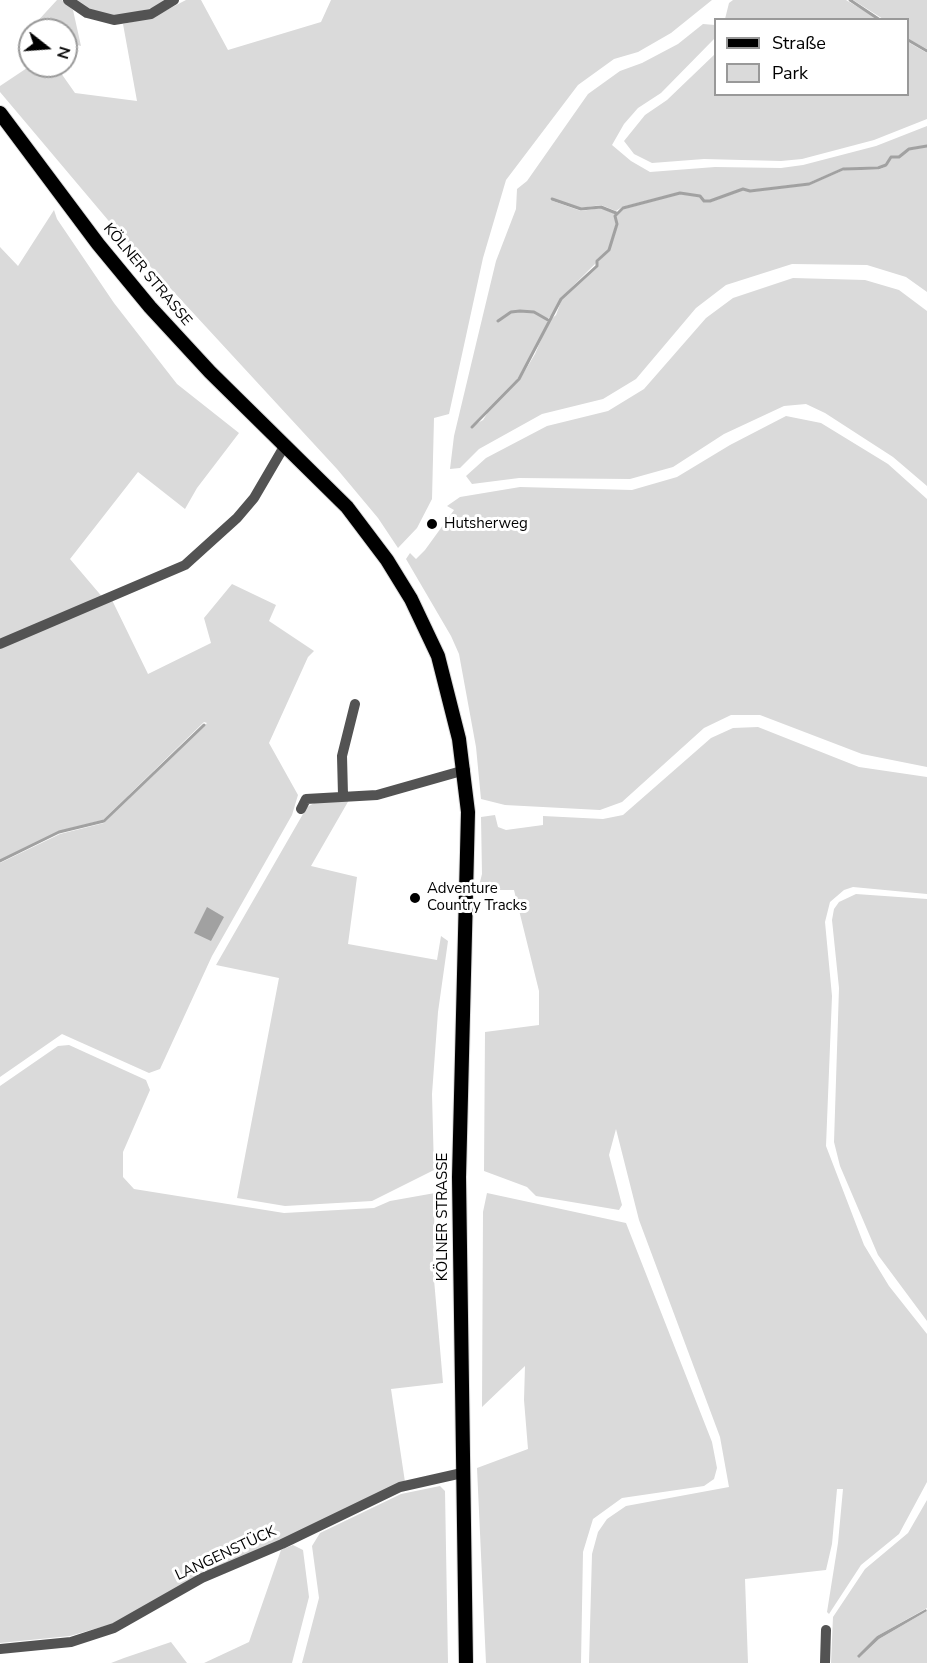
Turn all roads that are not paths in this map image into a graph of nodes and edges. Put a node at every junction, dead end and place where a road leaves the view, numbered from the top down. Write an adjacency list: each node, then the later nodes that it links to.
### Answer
1 (68, 0): 2 (street)
2 (174, 0)
3 (0, 113): 4 (main road, KÖLNER STRASSE)
4 (285, 445): 5 (street); 7 (main road, KÖLNER STRASSE)
5 (0, 644)
6 (355, 704): 8 (street)
7 (465, 770): 8 (street); 10 (main road, KÖLNER STRASSE)
8 (343, 795): 9 (street)
9 (301, 808)
10 (462, 1473): 12 (street, LANGENSTÜCK); 13 (main road, KÖLNER STRASSE)
11 (826, 1630): 14 (street)
12 (0, 1649)
13 (466, 1663)
14 (825, 1663)

